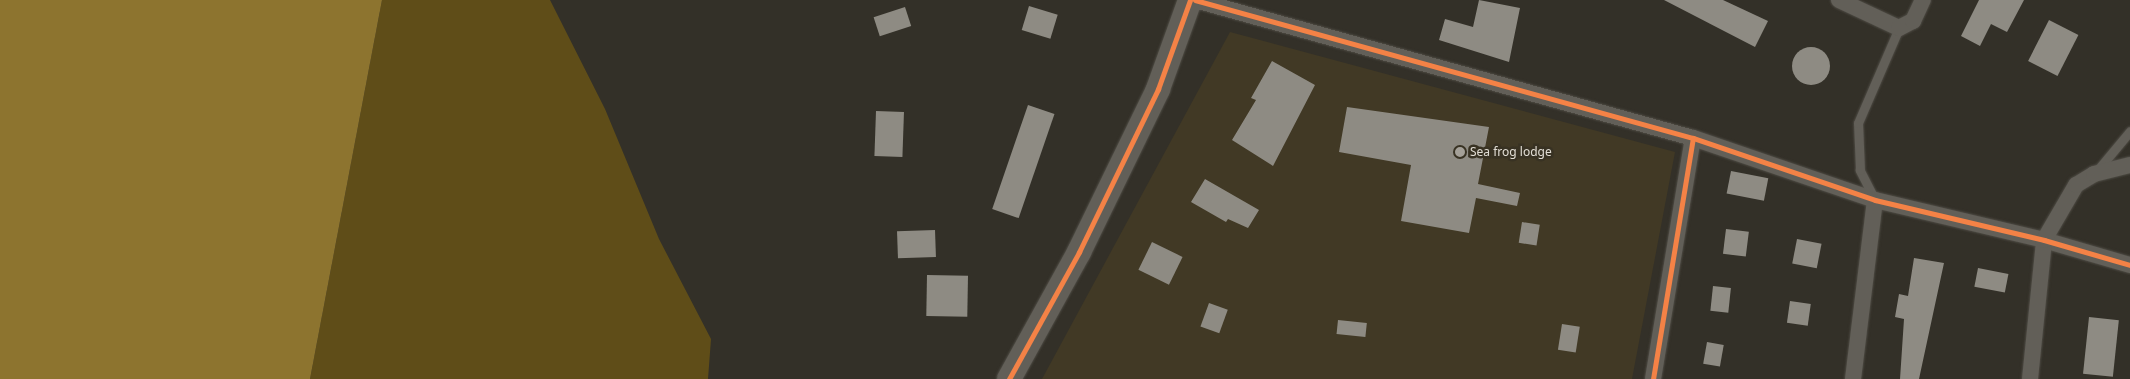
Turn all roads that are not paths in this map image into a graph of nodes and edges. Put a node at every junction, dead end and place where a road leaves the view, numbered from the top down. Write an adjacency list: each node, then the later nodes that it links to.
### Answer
1 (1190, 0): 13 (street)
2 (1195, 0): 7 (street)
3 (1839, 0): 5 (street)
4 (1923, 0): 5 (street)
5 (1899, 28): 10 (lane)
6 (2130, 131): 9 (lane)
7 (1693, 138): 10 (street); 14 (street)
8 (2130, 165): 9 (street)
9 (2094, 174): 11 (street)
10 (1875, 200): 11 (street); 15 (street)
11 (2044, 240): 12 (street); 16 (street)
12 (2130, 265)
13 (1009, 379)
14 (1652, 379)
15 (1853, 379)
16 (2030, 379)

